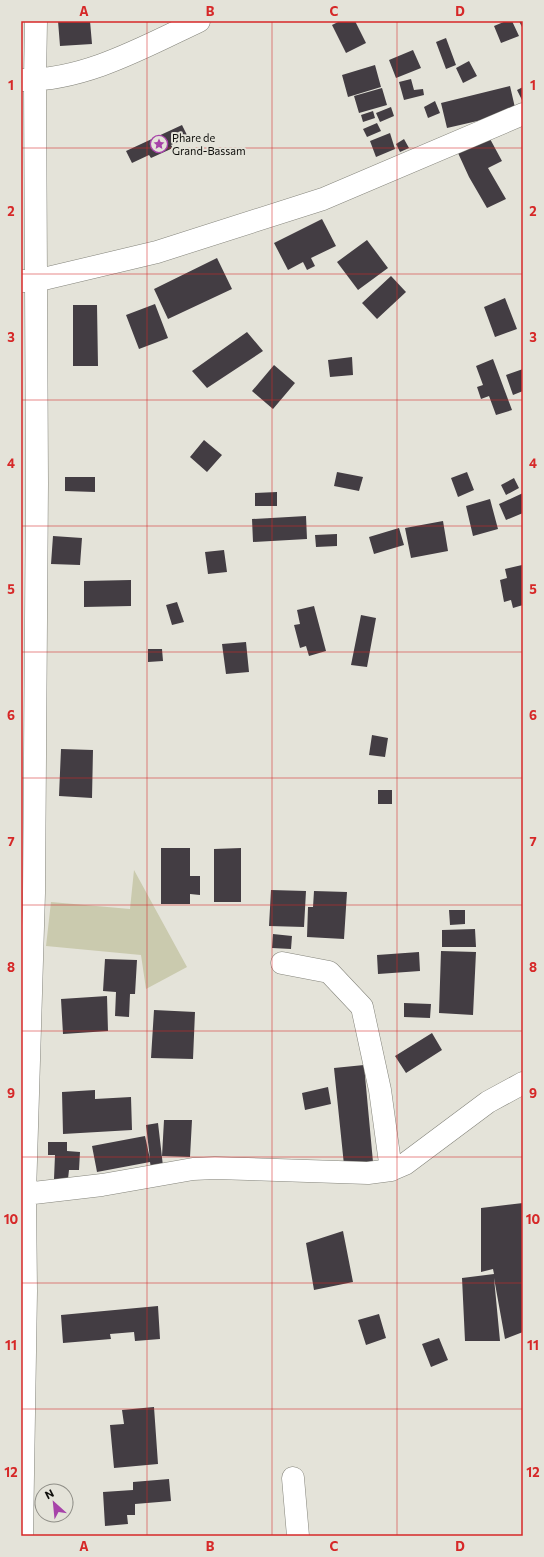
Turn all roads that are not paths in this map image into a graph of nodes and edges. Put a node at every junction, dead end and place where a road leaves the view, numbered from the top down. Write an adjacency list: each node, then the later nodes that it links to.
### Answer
1 (36, 21): 3 (street)
2 (199, 21): 3 (street)
3 (28, 80): 5 (street)
4 (523, 114): 5 (street)
5 (28, 281): 6 (street)
6 (29, 483): 7 (street)
7 (28, 686): 8 (street)
8 (27, 893): 11 (street)
9 (282, 963): 12 (street)
10 (523, 1083): 12 (street)
11 (25, 1087): 13 (street)
12 (391, 1170): 13 (street)
13 (25, 1194): 14 (street)
14 (24, 1291): 16 (street)
15 (293, 1478): 18 (street)
16 (22, 1491): 17 (street)
17 (22, 1536)
18 (298, 1536)

